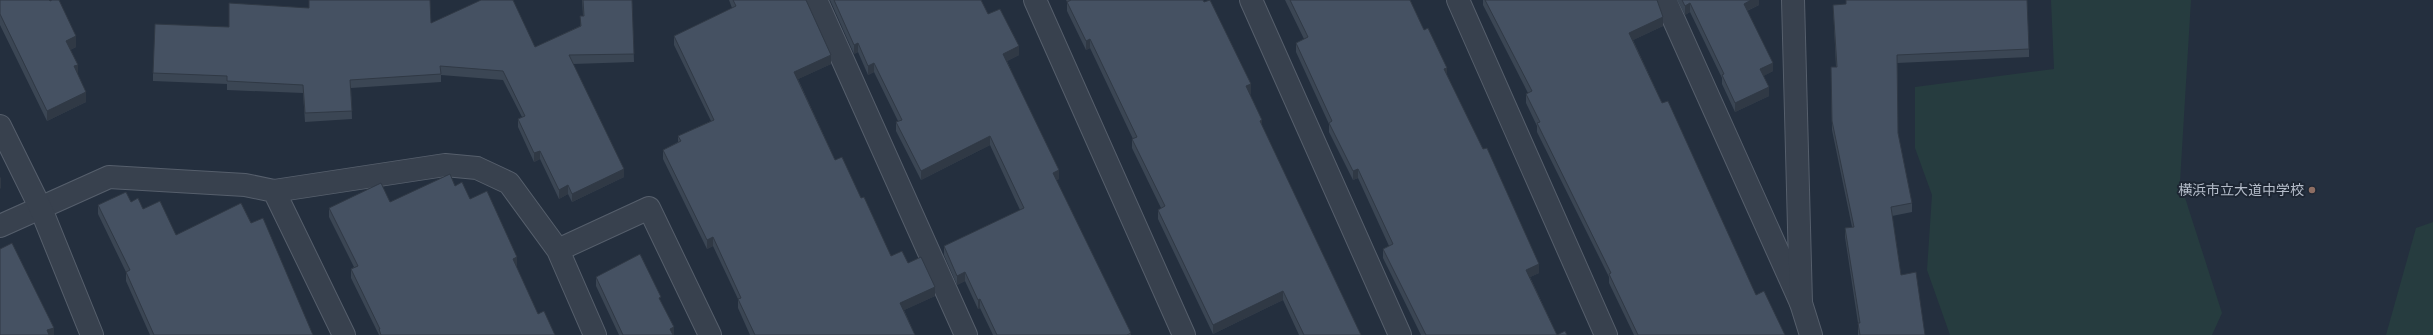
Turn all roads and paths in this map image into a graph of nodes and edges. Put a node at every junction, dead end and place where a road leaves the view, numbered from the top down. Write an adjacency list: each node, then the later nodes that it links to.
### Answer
1 (816, 0): 17 (street)
2 (1035, 0): 18 (street)
3 (1251, 0): 19 (street)
4 (1458, 0): 20 (street)
5 (1666, 0): 12 (street)
6 (1793, 0): 12 (street)
7 (0, 126): 9 (street)
8 (274, 190): 9 (street); 11 (street); 14 (street)
9 (41, 209): 10 (street); 13 (street)
10 (0, 226)
11 (558, 250): 15 (street); 16 (street)
12 (1801, 303): 21 (street)
13 (92, 335)
14 (344, 335)
15 (595, 335)
16 (710, 335)
17 (966, 335)
18 (1184, 335)
19 (1400, 335)
20 (1606, 335)
21 (1811, 335)

